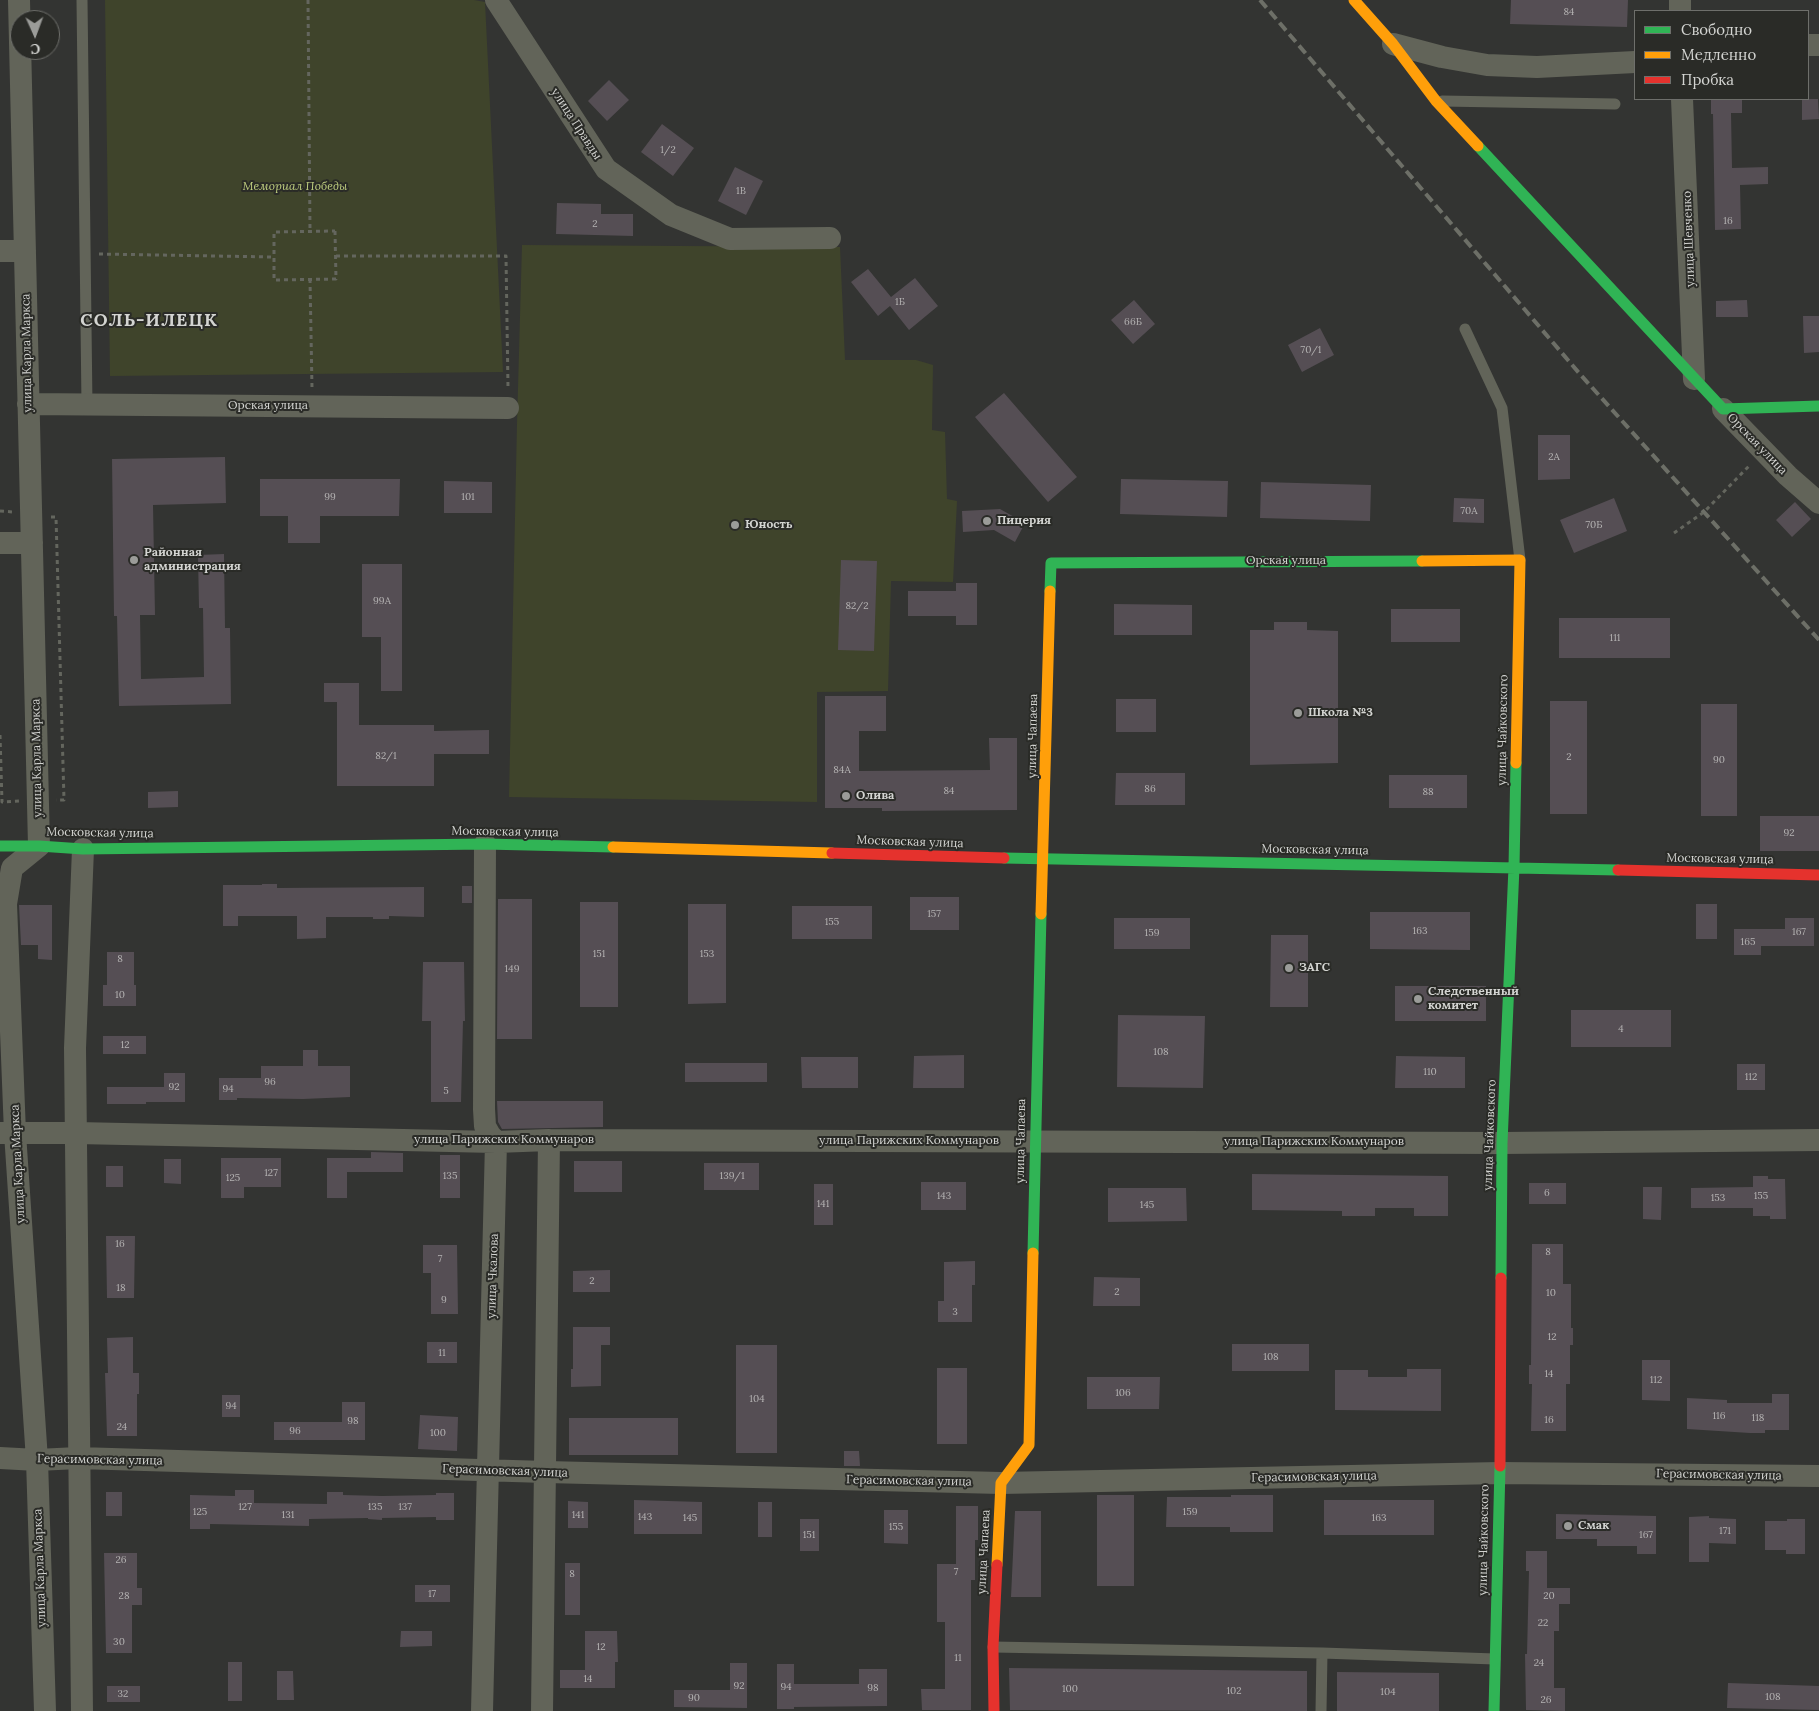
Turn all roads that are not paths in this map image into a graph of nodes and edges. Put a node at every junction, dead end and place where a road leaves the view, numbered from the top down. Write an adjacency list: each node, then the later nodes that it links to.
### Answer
1 (19, 0): 11 (street, улица Карла Маркса)
2 (82, 0): 16 (lane)
3 (496, 0): 10 (street, улица Правды)
4 (1354, 0): 5 (street)
5 (1393, 44): 6 (street); 8 (street)
6 (1634, 62)
7 (1682, 100): 14 (street, улица Шевченко)
8 (1436, 101): 9 (lane); 14 (street)
9 (1615, 104)
10 (830, 238)
11 (25, 250): 12 (street); 15 (street, улица Карла Маркса)
12 (0, 251)
13 (1465, 328): 23 (lane)
14 (1694, 379): 19 (street)
15 (28, 404): 16 (street, Орская улица); 22 (street, улица Карла Маркса)
16 (87, 405): 18 (street, Орская улица)
17 (1819, 406): 19 (street, Орская улица)
18 (508, 408)
19 (1723, 408): 20 (street, Орская улица)
20 (1819, 503)
21 (0, 543): 22 (street)
22 (32, 543): 27 (street, улица Карла Маркса)
23 (1520, 560): 24 (street, Орская улица); 30 (street, улица Чайковского)
24 (1051, 563): 29 (street, улица Чапаева)
25 (485, 844): 28 (street, Московская улица); 29 (street, Московская улица); 36 (street, улица Чкалова)
26 (0, 846): 27 (street, Московская улица)
27 (39, 846): 28 (street, Московская улица); 32 (street, улица Карла Маркса)
28 (83, 849): 33 (street)
29 (1044, 859): 30 (street, Московская улица); 37 (street, улица Чапаева)
30 (1514, 867): 31 (street, Московская улица); 38 (street, улица Чайковского)
31 (1819, 875)
32 (8, 1133): 33 (street, улица Парижских Коммунаров); 41 (street, улица Карла Маркса)
33 (77, 1133): 36 (street, улица Парижских Коммунаров); 40 (street)
34 (549, 1140): 36 (street, улица Парижских Коммунаров); 37 (street, улица Парижских Коммунаров); 43 (street)
35 (1819, 1140): 38 (street, улица Парижских Коммунаров)
36 (496, 1142): 42 (street, улица Чкалова)
37 (1035, 1142): 38 (street, улица Парижских Коммунаров); 46 (street, улица Чапаева)
38 (1502, 1143): 44 (street, улица Чайковского)
39 (0, 1458): 41 (street, Герасимовская улица)
40 (78, 1458): 41 (street, Герасимовская улица); 42 (street, Герасимовская улица); 51 (street)
41 (37, 1460): 50 (street, улица Карла Маркса)
42 (487, 1470): 43 (street, Герасимовская улица); 52 (street, улица Чкалова)
43 (546, 1472): 46 (street, Герасимовская улица); 53 (street)
44 (1500, 1473): 45 (street, Герасимовская улица); 46 (street, Герасимовская улица); 49 (street, улица Чайковского)
45 (1819, 1476)
46 (1001, 1483): 47 (street, улица Чапаева)
47 (993, 1647): 48 (lane); 54 (street, улица Чапаева)
48 (1322, 1653): 49 (lane); 55 (lane)
49 (1495, 1659): 56 (street, улица Чайковского)
50 (45, 1711)
51 (82, 1711)
52 (482, 1711)
53 (542, 1711)
54 (994, 1711)
55 (1321, 1711)
56 (1494, 1711)

